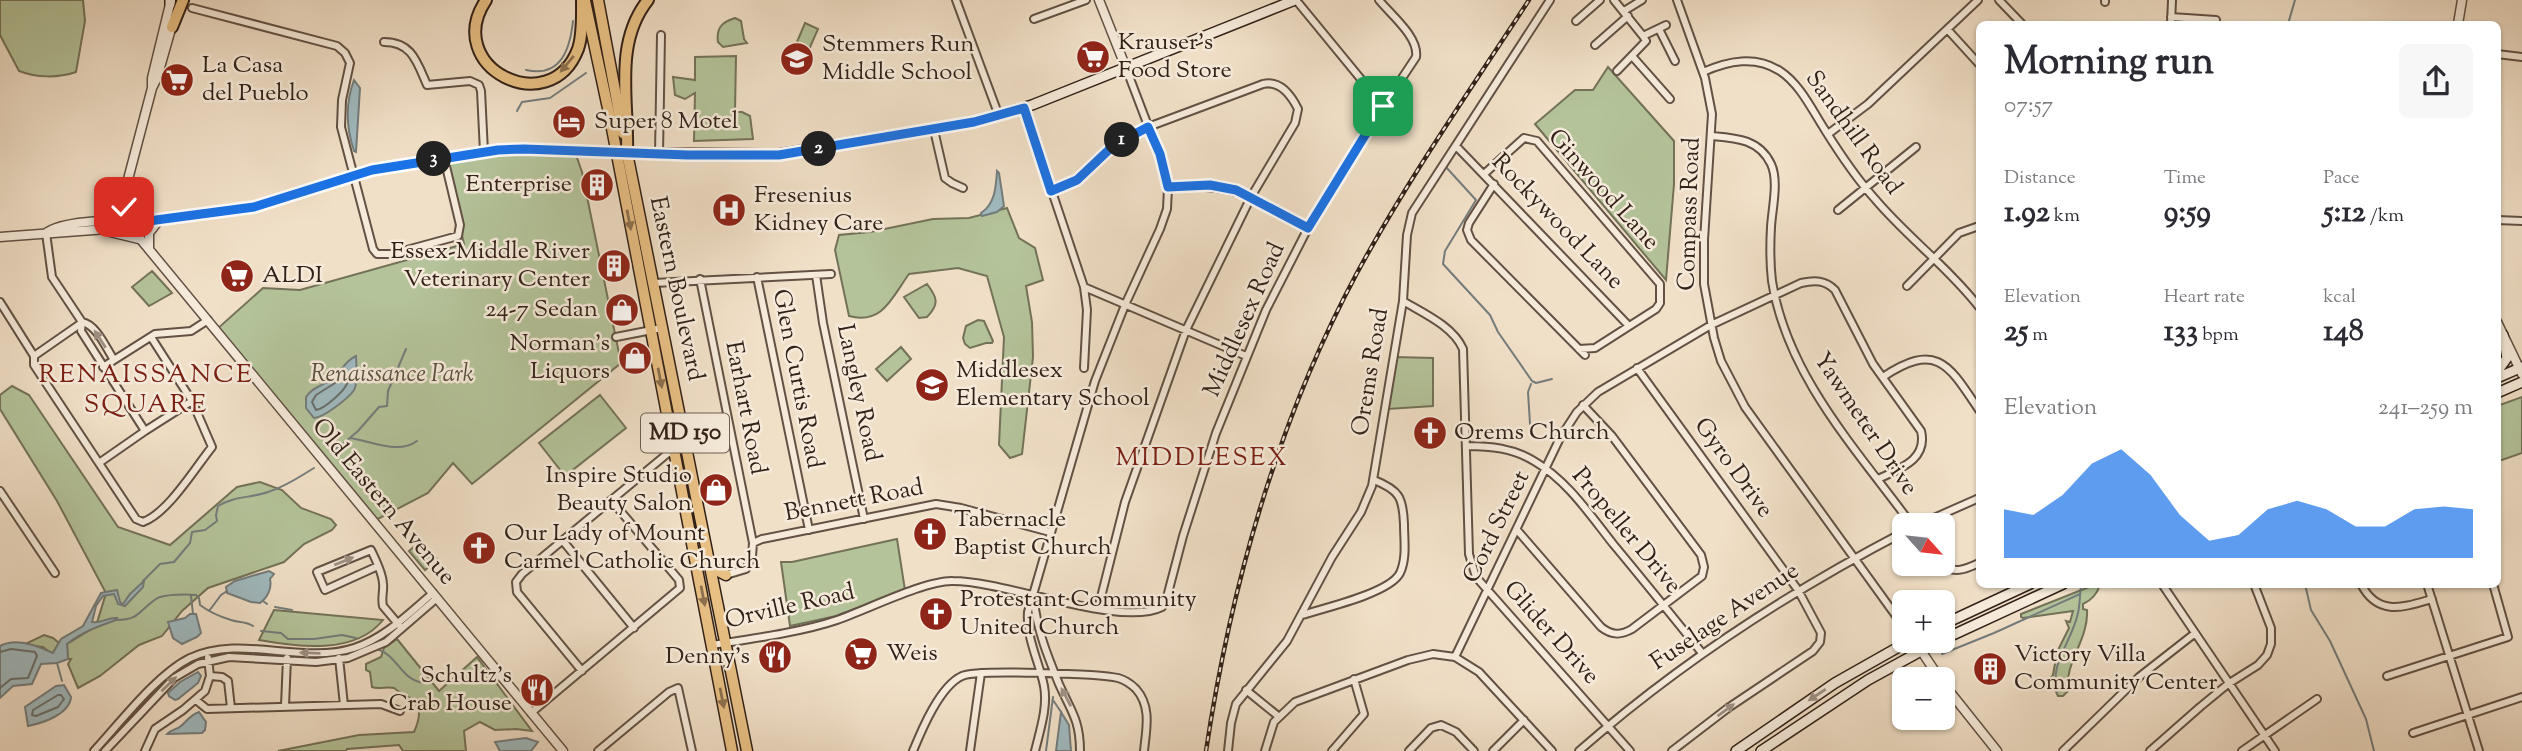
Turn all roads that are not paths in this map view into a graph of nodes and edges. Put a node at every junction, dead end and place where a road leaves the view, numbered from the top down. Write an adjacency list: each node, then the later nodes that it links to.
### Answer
1 (486, 0): 2 (highway, one-way to 1)
2 (583, 0): 55 (main road, Eastern Boulevard / MD 150)
3 (598, 0): 55 (main road, Eastern Boulevard / MD 150)
4 (648, 0): 55 (highway)
5 (956, 0): 47 (street)
6 (1086, 0): 21 (street)
7 (1099, 0): 40 (street)
8 (1295, 0): 40 (main road); 45 (street)
9 (1379, 0): 45 (street, Middlesex Road)
10 (1550, 0): 52 (street, Orems Road)
11 (1600, 0): 23 (street)
12 (1614, 0): 20 (street)
13 (1642, 0): 20 (street)
14 (1677, 0): 42 (street, Compass Road)
15 (1978, 0): 30 (street)
16 (1999, 0): 24 (street)
17 (2172, 0): 25 (street)
18 (2462, 0): 26 (street)
19 (178, 2): 28 (highway); 43 (street, Old Eastern Avenue); 58 (street)
20 (1626, 13): 32 (street); 34 (street)
21 (1034, 19)
22 (2216, 20): 25 (street)
23 (1576, 21)
24 (2019, 21)
25 (2171, 21)
26 (2458, 21)
27 (1666, 25): 29 (street)
28 (172, 27): 43 (street, Old Eastern Avenue)
29 (1659, 29): 32 (street); 38 (street)
30 (1948, 30): 39 (street); 50 (street)
31 (661, 35): 56 (street)
32 (1643, 36): 36 (street)
33 (384, 42): 54 (street)
34 (1595, 45)
35 (2501, 54): 37 (street)
36 (1632, 56): 41 (street); 44 (street)
37 (2522, 57)
38 (1675, 61)
39 (1976, 61)
40 (1126, 68): 46 (main road); 48 (street)
41 (1617, 71)
42 (1703, 72): 50 (street, Sandhill Road); 51 (street, Compass Road)
43 (152, 89): 65 (street, Old Eastern Avenue)
44 (1670, 99)
45 (1383, 106): 76 (street, Middlesex Road)
46 (1024, 108): 47 (main road); 64 (street)
47 (999, 116): 49 (main road)
48 (1148, 127): 61 (street); 64 (street); 66 (street)
49 (934, 130): 56 (main road); 62 (street)
50 (1828, 134): 63 (street, Sandhill Road)
51 (1712, 136): 89 (street, Yawmeter Drive); 96 (street, Compass Road)
52 (1456, 146): 59 (street, Rockywood Lane); 90 (street, Orems Road)
53 (1916, 147): 63 (street)
54 (484, 152): 55 (street); 57 (street)
55 (622, 153): 56 (main road); 86 (main road, Eastern Boulevard / MD 150); 100 (main road, Eastern Boulevard / MD 150, one-way to 100)
56 (659, 154)
57 (444, 158): 58 (street); 58 (street)
58 (354, 174): 69 (street)
59 (1484, 174): 60 (street, Rockywood Lane); 97 (street, Ginwood Lane)
60 (1494, 184): 97 (street, Rockywood Lane); 105 (street)
61 (1168, 187): 66 (street); 93 (street)
62 (963, 188)
63 (1865, 188): 68 (street); 81 (street, Sandhill Road)
64 (1051, 191): 88 (street)
65 (124, 196): 67 (street, Old Eastern Avenue); 74 (street)
66 (1251, 197): 76 (street); 101 (street)
67 (124, 207): 72 (street); 73 (street, Old Eastern Avenue)
68 (1838, 210)
69 (159, 220): 72 (street); 80 (street)
70 (2501, 220): 71 (street)
71 (2522, 221)
72 (141, 222): 73 (street)
73 (128, 224): 74 (street); 79 (street, Old Eastern Avenue)
74 (100, 225): 77 (street); 79 (street)
75 (1976, 227): 81 (street)
76 (1308, 228): 108 (street, Middlesex Road)
77 (46, 233): 78 (street); 95 (street)
78 (0, 237)
79 (140, 239): 80 (street, Old Eastern Avenue)
80 (150, 251): 94 (street, Old Eastern Avenue)
81 (1933, 258): 87 (street); 92 (street, Sandhill Road)
82 (831, 274): 83 (street)
83 (816, 275): 84 (street); 138 (street, Langley Road)
84 (757, 277): 85 (street); 139 (street, Glen Curtis Road)
85 (700, 279): 86 (street); 144 (street, Earhart Road)
86 (654, 283): 98 (main road, Eastern Boulevard / MD 150)
87 (1907, 286)
88 (1084, 288): 93 (street); 112 (street)
89 (1775, 295): 96 (street, Cord Street); 115 (street, Cord Street); 131 (street, Yawmeter Drive)
90 (1403, 301): 125 (street, Glider Drive); 132 (street, Orems Road)
91 (0, 302): 107 (street)
92 (1976, 304)
93 (1125, 305): 101 (street); 141 (street)
94 (208, 320): 103 (street); 163 (street, Old Eastern Avenue)
95 (82, 322): 107 (street); 109 (street, one-way to 95); 111 (street)
96 (1711, 325): 113 (street, Cord Street); 145 (street, Compass Road)
97 (1629, 326): 105 (street)
98 (662, 328): 100 (street); 148 (main road, Eastern Boulevard / MD 150)
99 (2501, 329): 102 (street)
100 (651, 330): 104 (street); 128 (main road, Eastern Boulevard / MD 150, one-way to 128)
101 (1186, 330): 108 (street); 167 (street)
102 (2504, 335): 110 (main road); 114 (street)
103 (151, 337): 109 (street); 121 (street)
104 (616, 337)
105 (1579, 349): 106 (street)
106 (1585, 355)
107 (34, 356): 129 (street)
108 (1246, 356): 166 (street, Middlesex Road)
109 (114, 360): 111 (street)
110 (2501, 366)
111 (103, 367): 124 (street)
112 (1084, 368)
113 (1637, 368): 122 (street, Cord Street); 160 (street, Gyro Drive)
114 (2521, 370): 116 (main road)
115 (1883, 377): 123 (street); 131 (street)
116 (2501, 377)
117 (2522, 382): 119 (main road)
118 (2522, 390): 120 (main road)
119 (2501, 392)
120 (2501, 392)
121 (192, 401): 124 (street); 126 (street)
122 (1583, 405): 130 (street, Cord Street); 165 (street)
123 (1976, 406)
124 (145, 431): 129 (street)
125 (1466, 446): 130 (street, Propeller Drive); 161 (street, Glider Drive)
126 (212, 447): 127 (street); 129 (street)
127 (221, 449)
128 (674, 451): 135 (street); 177 (main road, Eastern Boulevard / MD 150, one-way to 177)
129 (99, 463)
130 (1546, 469): 140 (street, Cord Street); 165 (street, Propeller Drive)
131 (1878, 479): 136 (street, Yawmeter Drive)
132 (1374, 480): 169 (street, Orems Road); 169 (street)
133 (0, 491): 150 (street)
134 (1976, 499): 137 (street)
135 (611, 500): 143 (street); 172 (street)
136 (1903, 513)
137 (1945, 513)
138 (864, 519): 139 (street, Bennett Road); 141 (street, Bennett Road)
139 (809, 530): 144 (street, Bennett Road)
140 (1517, 530): 161 (street, Cord Street); 165 (street)
141 (1050, 532): 162 (street)
142 (1892, 538): 145 (street, Fuselage Avenue)
143 (563, 541): 172 (street); 189 (street)
144 (753, 544): 151 (street)
145 (1854, 558): 160 (street, Fuselage Avenue); 168 (street, Compass Road)
146 (1976, 565): 149 (street)
147 (378, 566): 147 (street, one-way to 147); 171 (street)
148 (711, 567): 151 (main road); 152 (main road, Eastern Boulevard / MD 150)
149 (1955, 570)
150 (55, 573)
151 (726, 575): 152 (main road)
152 (715, 584): 176 (main road, Eastern Boulevard / MD 150)
153 (2021, 588): 170 (main road)
154 (2054, 588): 174 (main road)
155 (2165, 588): 175 (street)
156 (2255, 588): 196 (street)
157 (2364, 588): 164 (street)
158 (2428, 588): 164 (street)
159 (2494, 588): 185 (street)
160 (1798, 590): 182 (street, Fuselage Avenue); 235 (street, Gyro Drive, one-way to 160)
161 (1487, 592): 184 (street, Cord Street); 210 (street, Glider Drive)
162 (1034, 595): 167 (street, Orville Road); 176 (street, Orville Road); 191 (street); 192 (street)
163 (435, 596): 171 (street); 173 (street); 206 (street, Old Eastern Avenue)
164 (2432, 599): 185 (street)
165 (1664, 606): 182 (street, Propeller Drive)
166 (1162, 607): 167 (street, Orville Road)
167 (1098, 609)
168 (1892, 610)
169 (1302, 615): 197 (street, Orems Road)
170 (1955, 619)
171 (397, 622): 173 (street); 180 (street)
172 (634, 628): 189 (street)
173 (403, 629): 186 (street)
174 (1955, 634)
175 (2194, 634): 196 (street); 239 (street)
176 (726, 643): 177 (street, Orville Road); 220 (main road, Eastern Boulevard / MD 150)
177 (712, 645): 219 (main road, Eastern Boulevard / MD 150, one-way to 219)
178 (1892, 651): 236 (main road, one-way to 236)
179 (287, 652): 180 (street, one-way to 179); 181 (street); 188 (street)
180 (337, 652): 186 (street)
181 (206, 653): 187 (street); 213 (street)
182 (1702, 653): 210 (street, Fuselage Avenue)
183 (1919, 653): 237 (main road)
184 (1455, 657): 195 (street); 209 (street)
185 (2450, 657): 194 (street); 207 (street)
186 (339, 660): 188 (street); 202 (street)
187 (208, 661): 188 (street); 193 (street); 214 (street, one-way to 187)
188 (287, 661): 203 (street)
189 (582, 671): 206 (street)
190 (981, 673): 191 (street); 221 (street); 222 (street)
191 (1040, 673): 192 (street); 223 (street)
192 (1056, 674): 224 (street, one-way to 192); 225 (street)
193 (210, 676): 201 (street); 204 (street)
194 (2387, 676)
195 (1354, 679): 208 (street); 228 (street)
196 (2228, 684): 212 (street); 240 (street)
197 (1245, 690): 208 (street); 226 (street, Orems Road)
198 (2522, 697): 207 (street)
199 (1955, 698): 238 (street)
200 (2318, 699): 212 (street)
201 (196, 700): 204 (street); 215 (street)
202 (344, 705): 203 (street); 205 (street)
203 (285, 706): 204 (street)
204 (231, 708)
205 (400, 711)
206 (531, 713): 216 (street, Old Eastern Avenue)
207 (2467, 715): 211 (street); 243 (street)
208 (1278, 716): 227 (street)
209 (1524, 720): 231 (street); 232 (street)
210 (1608, 726): 233 (street, Fuselage Avenue); 234 (street, Glider Drive)
211 (2413, 733)
212 (2264, 735): 241 (street); 242 (street)
213 (94, 751)
214 (105, 751)
215 (145, 751)
216 (563, 751)
217 (598, 751): 218 (street)
218 (692, 751)
219 (732, 751)
220 (747, 751)
221 (913, 751)
222 (970, 751)
223 (1035, 751)
224 (1080, 751)
225 (1144, 751)
226 (1228, 751)
227 (1265, 751)
228 (1332, 751)
229 (1409, 751): 230 (street)
230 (1474, 751)
231 (1493, 751)
232 (1552, 751)
233 (1579, 751)
234 (1630, 751)
235 (1672, 751)
236 (1736, 751)
237 (1761, 751)
238 (1997, 751)
239 (2063, 751)
240 (2150, 751)
241 (2242, 751)
242 (2275, 751)
243 (2479, 751)

